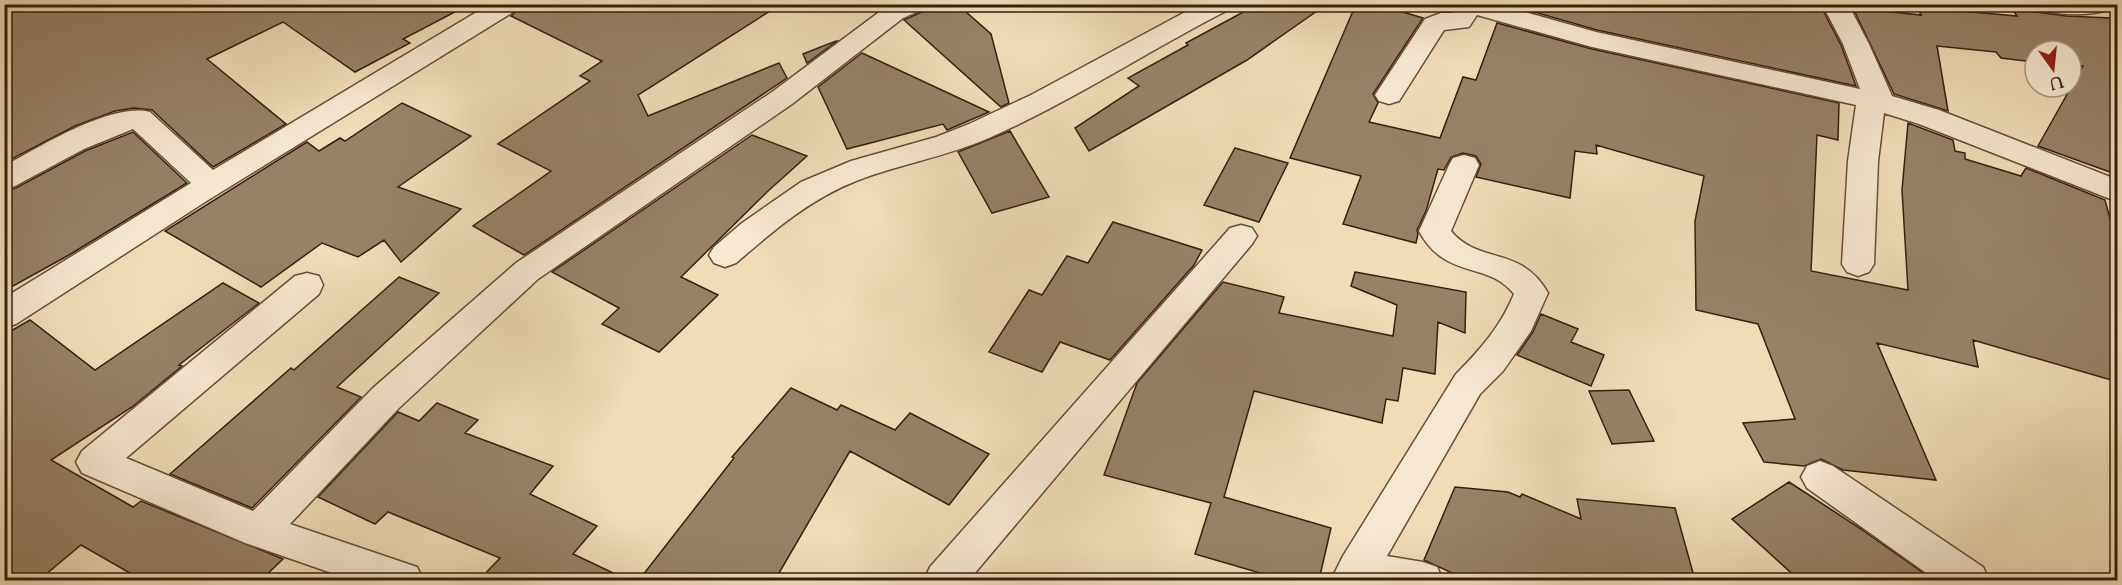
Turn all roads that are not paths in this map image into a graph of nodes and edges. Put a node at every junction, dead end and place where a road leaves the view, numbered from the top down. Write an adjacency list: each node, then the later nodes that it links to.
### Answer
1 (509, 4): 12 (street)
2 (1221, 4): 15 (street)
3 (1835, 4): 9 (street)
4 (2103, 4): 6 (street)
5 (1468, 5): 8 (street); 9 (street)
6 (2049, 5)
7 (895, 7): 20 (street)
8 (1389, 95)
9 (1875, 101): 13 (street); 16 (street)
10 (1464, 165): 21 (street)
11 (4, 178): 12 (street)
12 (211, 185): 18 (street)
13 (2118, 192)
14 (1241, 236): 23 (street)
15 (725, 255)
16 (1858, 264)
17 (307, 285): 20 (street)
18 (4, 315)
19 (1820, 477): 25 (street)
20 (259, 531): 22 (street)
21 (1354, 575): 24 (street)
22 (403, 580)
23 (944, 580)
24 (1423, 580)
25 (1969, 580)

